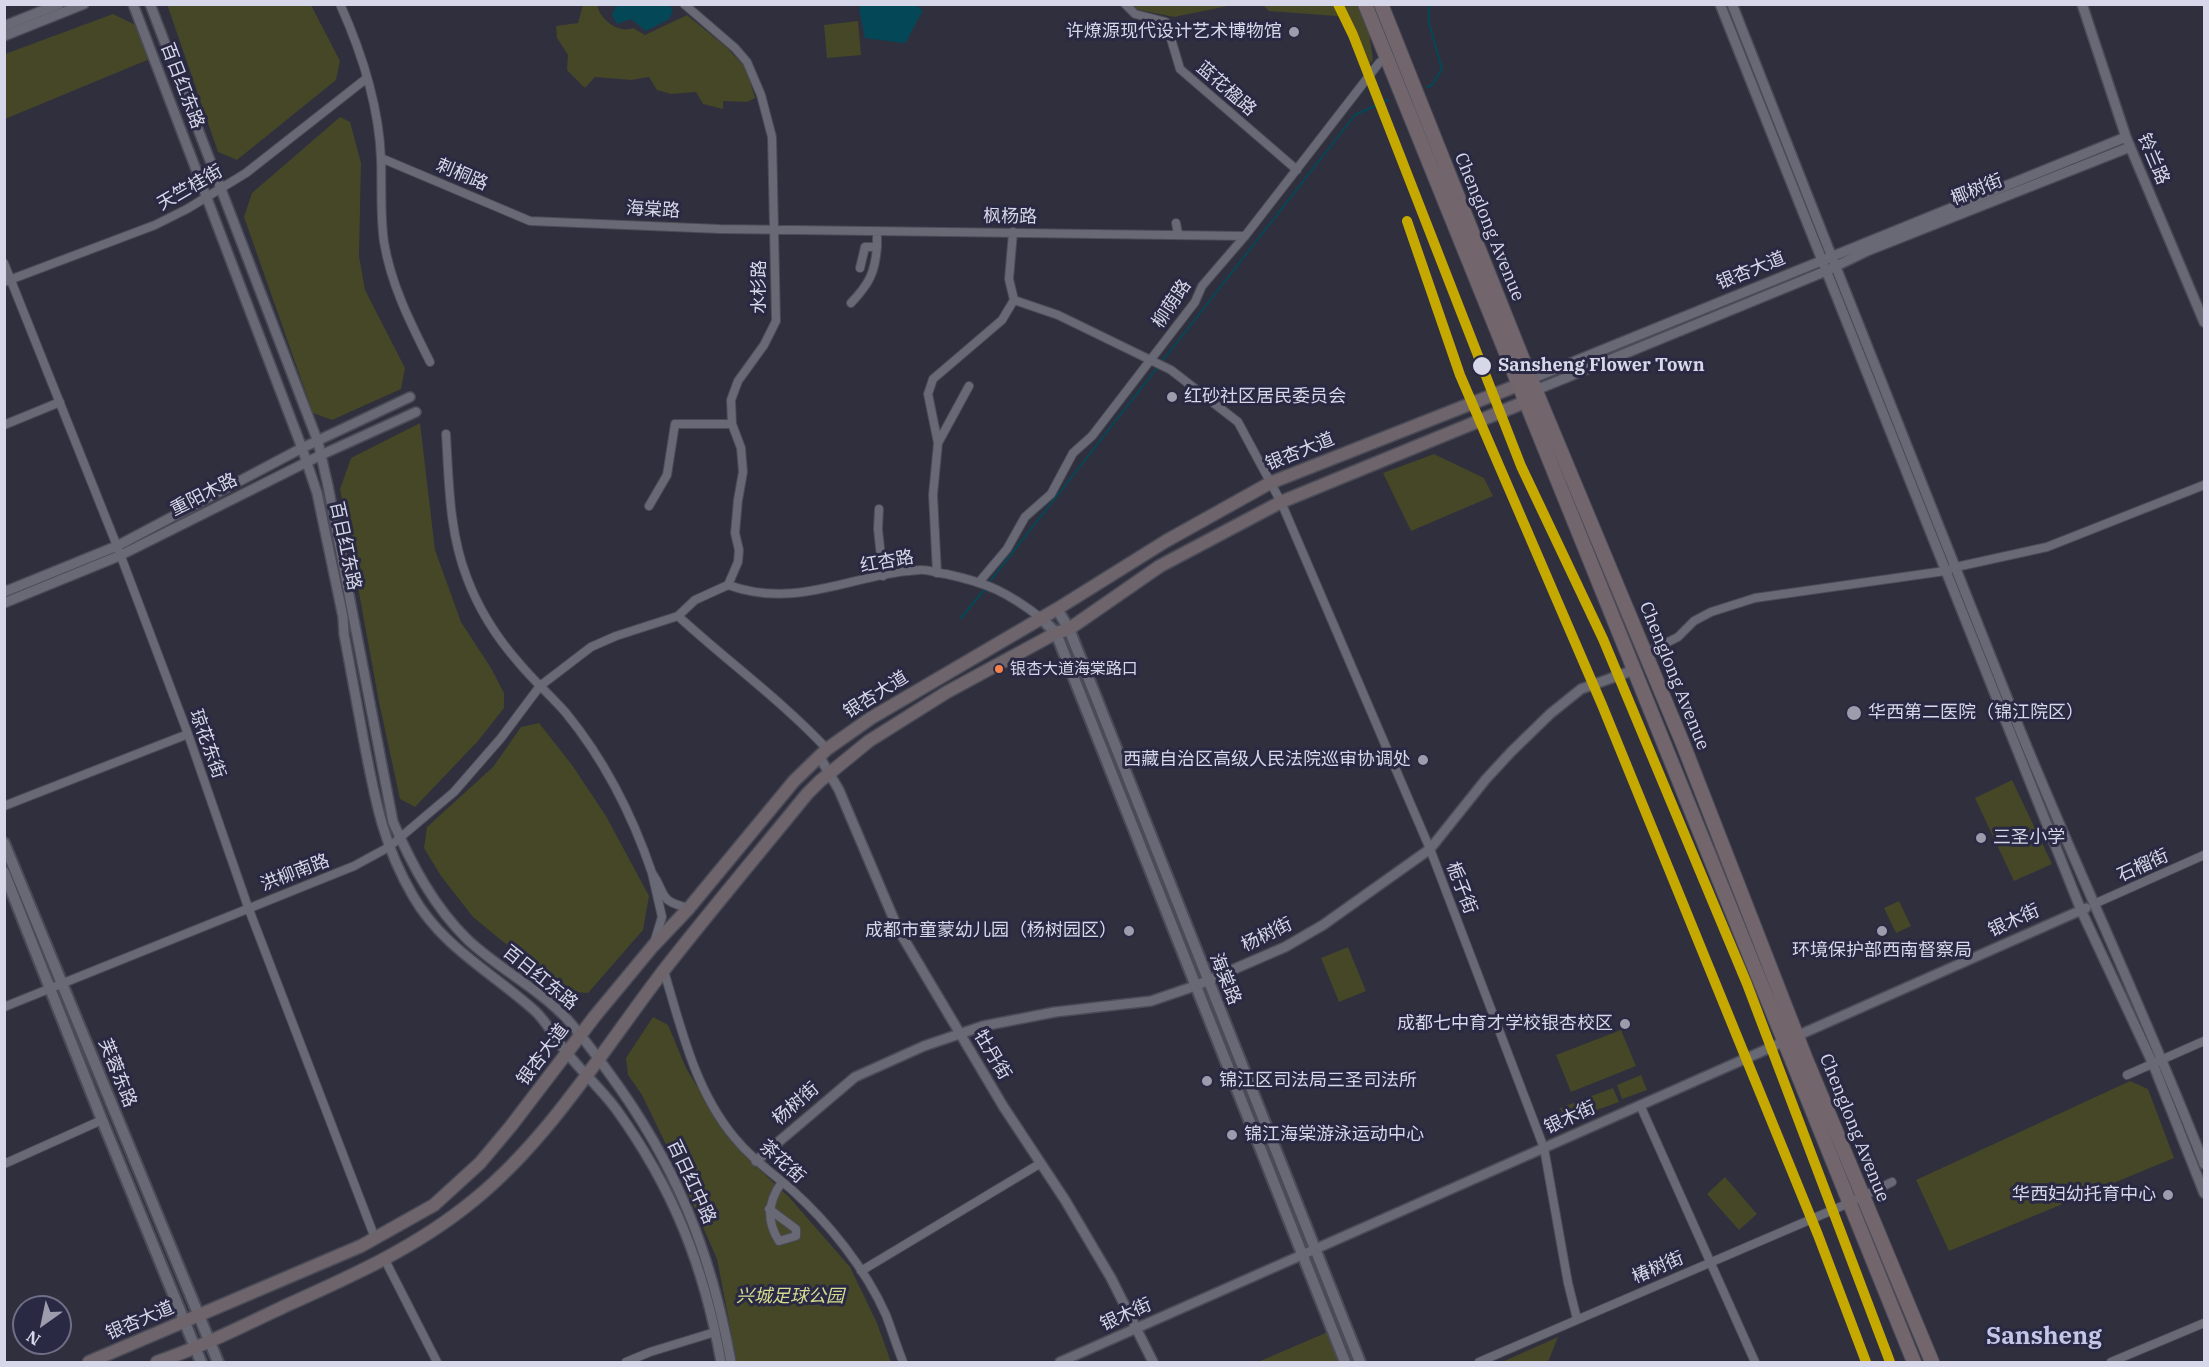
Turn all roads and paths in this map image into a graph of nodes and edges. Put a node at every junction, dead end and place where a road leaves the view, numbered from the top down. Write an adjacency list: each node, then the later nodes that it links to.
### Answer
1 (59, 4): 13 (street)
2 (84, 4): 14 (street)
3 (133, 4): 22 (street, 百日红东路)
4 (150, 4): 21 (street, 百日红东路)
5 (340, 4): 16 (street)
6 (684, 4): 25 (street, 水杉路)
7 (1125, 4): 20 (street, 蓝花楹路)
8 (1365, 4): 15 (highway, Chenglong Avenue)
9 (1381, 4): 15 (highway, Chenglong Avenue)
10 (1720, 4): 32 (street)
11 (1732, 4): 31 (street)
12 (2082, 4): 17 (street, 铃兰路)
13 (4, 26)
14 (4, 36)
15 (1393, 55): 20 (street, 柳荫路); 43 (highway, Chenglong Avenue); 44 (highway, Chenglong Avenue)
16 (367, 78): 19 (street); 21 (street, 天竺桂街)
17 (2126, 137): 18 (street, 铃兰路); 31 (street, 椰树街)
18 (2130, 147): 34 (street, 椰树街); 40 (street, 铃兰路)
19 (381, 158): 23 (street, 刺桐路); 41 (street)
20 (1297, 170): 29 (street, 柳荫路)
21 (222, 188): 22 (street, 天竺桂街); 53 (street, 百日红东路)
22 (207, 197): 37 (street, 天竺桂街); 55 (street, 百日红东路)
23 (530, 221): 25 (street, 海棠路)
24 (1176, 223): 28 (street)
25 (775, 230): 26 (street, 枫杨路); 50 (street, 水杉路)
26 (877, 231): 27 (street, 枫杨路); 30 (street)
27 (1013, 232): 28 (street, 枫杨路); 38 (street)
28 (1178, 234): 29 (street, 枫杨路)
29 (1245, 236): 42 (street, 柳荫路)
30 (877, 247): 35 (street); 39 (street)
31 (1832, 256): 32 (street, 银杏大道); 34 (street)
32 (1821, 261): 36 (street); 44 (street, 银杏大道)
33 (4, 263): 37 (street, 琼花东街)
34 (1836, 266): 36 (street, 银杏大道); 64 (street)
35 (860, 268)
36 (1826, 271): 44 (street, 银杏大道); 65 (street)
37 (8, 281): 47 (street, 琼花东街)
38 (1014, 300): 42 (street, 栀子街); 54 (street)
39 (851, 303)
40 (2205, 322)
41 (430, 362)
42 (1153, 362): 58 (street, 栀子街); 68 (street, 柳荫路)
43 (1518, 385): 44 (main road, 银杏大道); 48 (highway, Chenglong Avenue); 58 (main road, 银杏大道)
44 (1534, 385): 48 (main road, 银杏大道); 77 (highway, Chenglong Avenue)
45 (969, 386): 54 (street)
46 (410, 396): 53 (street, 重阳木路)
47 (60, 402): 51 (street); 63 (street, 琼花东街)
48 (1525, 402): 60 (main road, 银杏大道); 78 (highway, Chenglong Avenue)
49 (416, 412): 56 (street, 重阳木路)
50 (732, 424): 61 (street); 69 (street, 水杉路)
51 (4, 425)
52 (446, 434): 79 (street)
53 (318, 442): 55 (street, 重阳木路); 56 (street, 百日红东路)
54 (938, 442): 66 (street)
55 (302, 448): 57 (street, 百日红东路); 63 (street, 重阳木路)
56 (321, 455): 57 (street, 重阳木路); 84 (street, 百日红东路)
57 (307, 462): 63 (street, 重阳木路); 86 (street, 百日红东路)
58 (1270, 483): 60 (street, 栀子街); 72 (main road, 银杏大道)
59 (2205, 484): 64 (street)
60 (1281, 502): 75 (main road, 银杏大道); 87 (street, 栀子街)
61 (649, 506)
62 (879, 509): 67 (street)
63 (118, 551): 70 (street, 重阳木路); 71 (street, 重阳木路); 80 (street, 琼花东街)
64 (1956, 567): 65 (street); 91 (street)
65 (1945, 571): 77 (street); 94 (street)
66 (937, 573): 67 (street, 红杏路); 68 (street, 红杏路)
67 (883, 576): 69 (street, 红杏路)
68 (980, 581): 74 (street, 红杏路)
69 (728, 585): 73 (street)
70 (4, 592)
71 (4, 603)
72 (1057, 609): 74 (main road, 银杏大道); 75 (main road, 海棠路)
73 (678, 616): 79 (street, 洪柳南路); 81 (street)
74 (1041, 618): 76 (main road, 海棠路); 81 (main road, 银杏大道)
75 (1069, 629): 76 (main road, 银杏大道); 97 (main road, 海棠路)
76 (1056, 633): 82 (main road, 银杏大道); 99 (main road, 海棠路)
77 (1646, 653): 104 (highway, Chenglong Avenue)
78 (1634, 669): 87 (street, 杨树街); 106 (highway, Chenglong Avenue)
79 (540, 686): 84 (street, 洪柳南路); 90 (street)
80 (188, 734): 83 (street); 92 (street, 琼花东街)
81 (823, 752): 82 (street, 牡丹街); 93 (main road, 银杏大道)
82 (830, 774): 96 (main road, 银杏大道); 102 (street, 牡丹街)
83 (4, 806)
84 (400, 837): 86 (street, 洪柳南路); 103 (street, 百日红东路)
85 (4, 843): 98 (main road, 芙蓉东路)
86 (389, 847): 92 (street, 洪柳南路); 107 (street, 百日红东路)
87 (1430, 849): 97 (street, 杨树街); 115 (street, 栀子街)
88 (2205, 855): 91 (street, 石榴街)
89 (4, 872): 100 (main road, 芙蓉东路)
90 (652, 873): 93 (street); 95 (street)
91 (2094, 904): 94 (street, 银木街); 108 (street)
92 (248, 907): 98 (street, 洪柳南路); 128 (street, 琼花东街)
93 (689, 908): 95 (main road, 银杏大道)
94 (2081, 910): 104 (street, 银木街); 110 (street)
95 (653, 946): 103 (main road, 银杏大道)
96 (664, 971): 109 (main road, 银杏大道); 116 (street, 茶花街)
97 (1208, 980): 99 (street, 杨树街); 129 (main road, 海棠路)
98 (63, 984): 100 (street, 洪柳南路); 134 (main road, 芙蓉东路)
99 (1195, 986): 102 (street, 杨树街); 130 (main road, 海棠路)
100 (52, 989): 101 (street, 洪柳南路); 114 (main road, 芙蓉东路)
101 (4, 1007)
102 (960, 1034): 116 (street, 杨树街); 117 (street, 牡丹街)
103 (580, 1036): 107 (main road, 银杏大道); 109 (street, 百日红中路)
104 (1797, 1036): 106 (street, 银木街); 123 (highway, Chenglong Avenue)
105 (2205, 1041): 108 (street)
106 (1783, 1042): 113 (street, 银木街); 124 (highway, Chenglong Avenue)
107 (566, 1053): 111 (street, 百日红中路); 128 (main road, 银杏大道)
108 (2163, 1059): 110 (street); 119 (street)
109 (599, 1060): 111 (main road, 银杏大道); 149 (street, 百日红中路)
110 (2152, 1064): 112 (street); 122 (street)
111 (588, 1075): 131 (main road, 银杏大道); 139 (street, 百日红中路)
112 (2127, 1075)
113 (1640, 1105): 115 (street, 银木街); 132 (street)
114 (102, 1120): 118 (street); 136 (main road, 芙蓉东路)
115 (1544, 1148): 129 (street, 银木街); 135 (street, 栀子街)
116 (756, 1161): 120 (street, 茶花街)
117 (1041, 1163): 133 (street); 138 (street, 牡丹街)
118 (4, 1164)
119 (2205, 1164)
120 (782, 1182): 125 (street); 133 (street, 茶花街)
121 (1892, 1182): 123 (street, 椿树街)
122 (2205, 1193)
123 (1863, 1195): 124 (street, 椿树街); 158 (highway, Chenglong Avenue)
124 (1849, 1203): 132 (street, 椿树街); 157 (highway, Chenglong Avenue)
125 (769, 1209): 126 (street); 127 (street)
126 (780, 1218): 127 (street); 127 (street)
127 (772, 1225)
128 (375, 1238): 134 (main road, 银杏大道)
129 (1316, 1249): 130 (street, 银木街); 154 (main road, 海棠路)
130 (1302, 1255): 138 (street, 银木街); 153 (main road, 海棠路)
131 (385, 1260): 140 (main road, 银杏大道); 146 (street)
132 (1710, 1262): 135 (street, 椿树街); 156 (street)
133 (861, 1271): 150 (street, 茶花街)
134 (200, 1315): 136 (main road, 银杏大道); 140 (main road, 芙蓉东路)
135 (1577, 1319): 155 (street, 椿树街)
136 (184, 1322): 141 (main road, 芙蓉东路); 142 (main road, 银杏大道)
137 (2205, 1323): 159 (street)
138 (1136, 1329): 151 (street, 银木街); 152 (street, 牡丹街)
139 (716, 1332): 147 (street); 148 (street, 百日红中路)
140 (210, 1341): 141 (main road, 银杏大道); 145 (main road, 芙蓉东路)
141 (195, 1347): 143 (main road, 银杏大道); 144 (main road, 芙蓉东路)
142 (89, 1362)
143 (157, 1362)
144 (201, 1362)
145 (218, 1362)
146 (437, 1362)
147 (626, 1362)
148 (721, 1362)
149 (731, 1362)
150 (903, 1362)
151 (1059, 1362)
152 (1153, 1362)
153 (1345, 1362)
154 (1360, 1362)
155 (1479, 1362)
156 (1755, 1362)
157 (1914, 1362)
158 (1932, 1362)
159 (2110, 1362)

